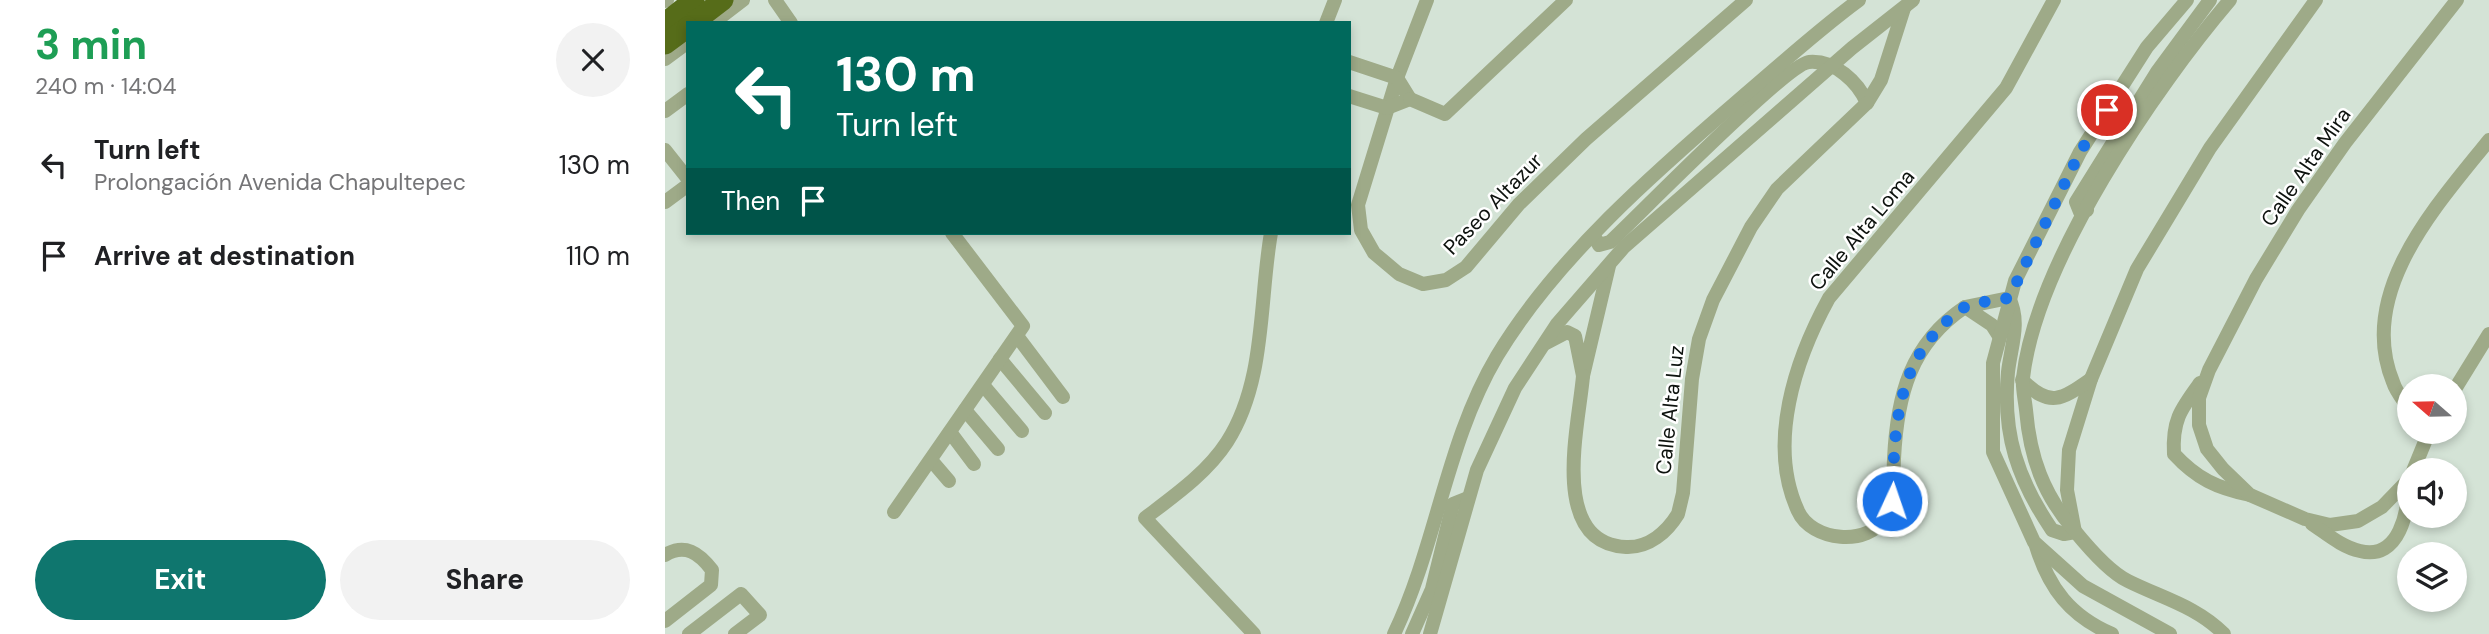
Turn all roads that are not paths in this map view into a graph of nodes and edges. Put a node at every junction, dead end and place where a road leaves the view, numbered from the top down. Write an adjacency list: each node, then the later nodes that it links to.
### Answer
1 (694, 0): 20 (highway)
2 (723, 0): 20 (highway)
3 (743, 0): 17 (street)
4 (775, 0): 18 (street)
5 (1335, 0): 19 (street)
6 (1427, 0): 24 (street, Paseo Altazur)
7 (1566, 0): 27 (street)
8 (1746, 0): 29 (street, Paseo Altazur)
9 (1859, 0): 40 (street)
10 (2054, 0): 43 (street, Calle Alta Loma)
11 (2187, 0): 42 (street)
12 (2210, 0): 36 (street)
13 (2230, 0): 36 (street)
14 (2316, 0): 52 (street)
15 (2457, 0): 49 (street, Calle Alta Mira)
16 (1908, 4): 23 (street); 28 (street, Calle Alta Luz)
17 (716, 21)
18 (790, 21)
19 (1327, 21)
20 (676, 23): 21 (street)
21 (665, 59)
22 (1351, 63): 24 (street)
23 (1830, 67): 28 (street); 40 (street); 41 (street)
24 (1397, 78): 27 (street); 29 (street, Paseo Altazur)
25 (686, 95): 30 (street)
26 (1351, 97): 29 (street)
27 (1410, 99): 29 (street)
28 (1867, 103): 51 (street, Calle Alta Luz)
29 (1387, 108)
30 (665, 111)
31 (2489, 140): 55 (street)
32 (665, 149): 33 (street)
33 (686, 176)
34 (686, 187): 35 (street)
35 (665, 202): 37 (street)
36 (2087, 209): 53 (street)
37 (665, 212)
38 (954, 235): 45 (street)
39 (1271, 235): 77 (street)
40 (1594, 236): 78 (street)
41 (1609, 264): 47 (street); 51 (street, Calle Alta Luz)
42 (2009, 298): 43 (street, Calle Alta Loma); 46 (street); 71 (street)
43 (1965, 307): 46 (street)
44 (2489, 334): 50 (street)
45 (1017, 335): 48 (street); 56 (street)
46 (2000, 336): 72 (street)
47 (1541, 345): 51 (street, Calle Alta Luz); 67 (street)
48 (1000, 359): 54 (street); 58 (street)
49 (2209, 370): 66 (street, Calle Alta Mira); 66 (street, Calle Alta Mira)
50 (2465, 374)
51 (1583, 376)
52 (2091, 379): 53 (street); 71 (street)
53 (2022, 380): 71 (street)
54 (983, 384): 57 (street); 59 (street)
55 (2397, 389)
56 (1063, 397)
57 (965, 410): 60 (street); 61 (street)
58 (1045, 413)
59 (1022, 431)
60 (950, 432): 62 (street); 63 (street)
61 (997, 449)
62 (931, 460): 64 (street); 68 (street)
63 (974, 464)
64 (949, 481)
65 (2397, 491): 69 (street, Calle Alta Mira)
66 (2251, 495): 69 (street, Calle Alta Mira)
67 (1468, 498): 79 (street); 80 (street)
68 (894, 512)
69 (2305, 519): 70 (street, Calle Alta Mira)
70 (2401, 528)
71 (2075, 532): 83 (street)
72 (2034, 542): 81 (street); 82 (street)
73 (665, 555): 74 (street)
74 (665, 621)
75 (690, 634): 76 (street)
76 (735, 634)
77 (1254, 634)
78 (1394, 634)
79 (1412, 634)
80 (1430, 634)
81 (2112, 634)
82 (2170, 634)
83 (2224, 634)

